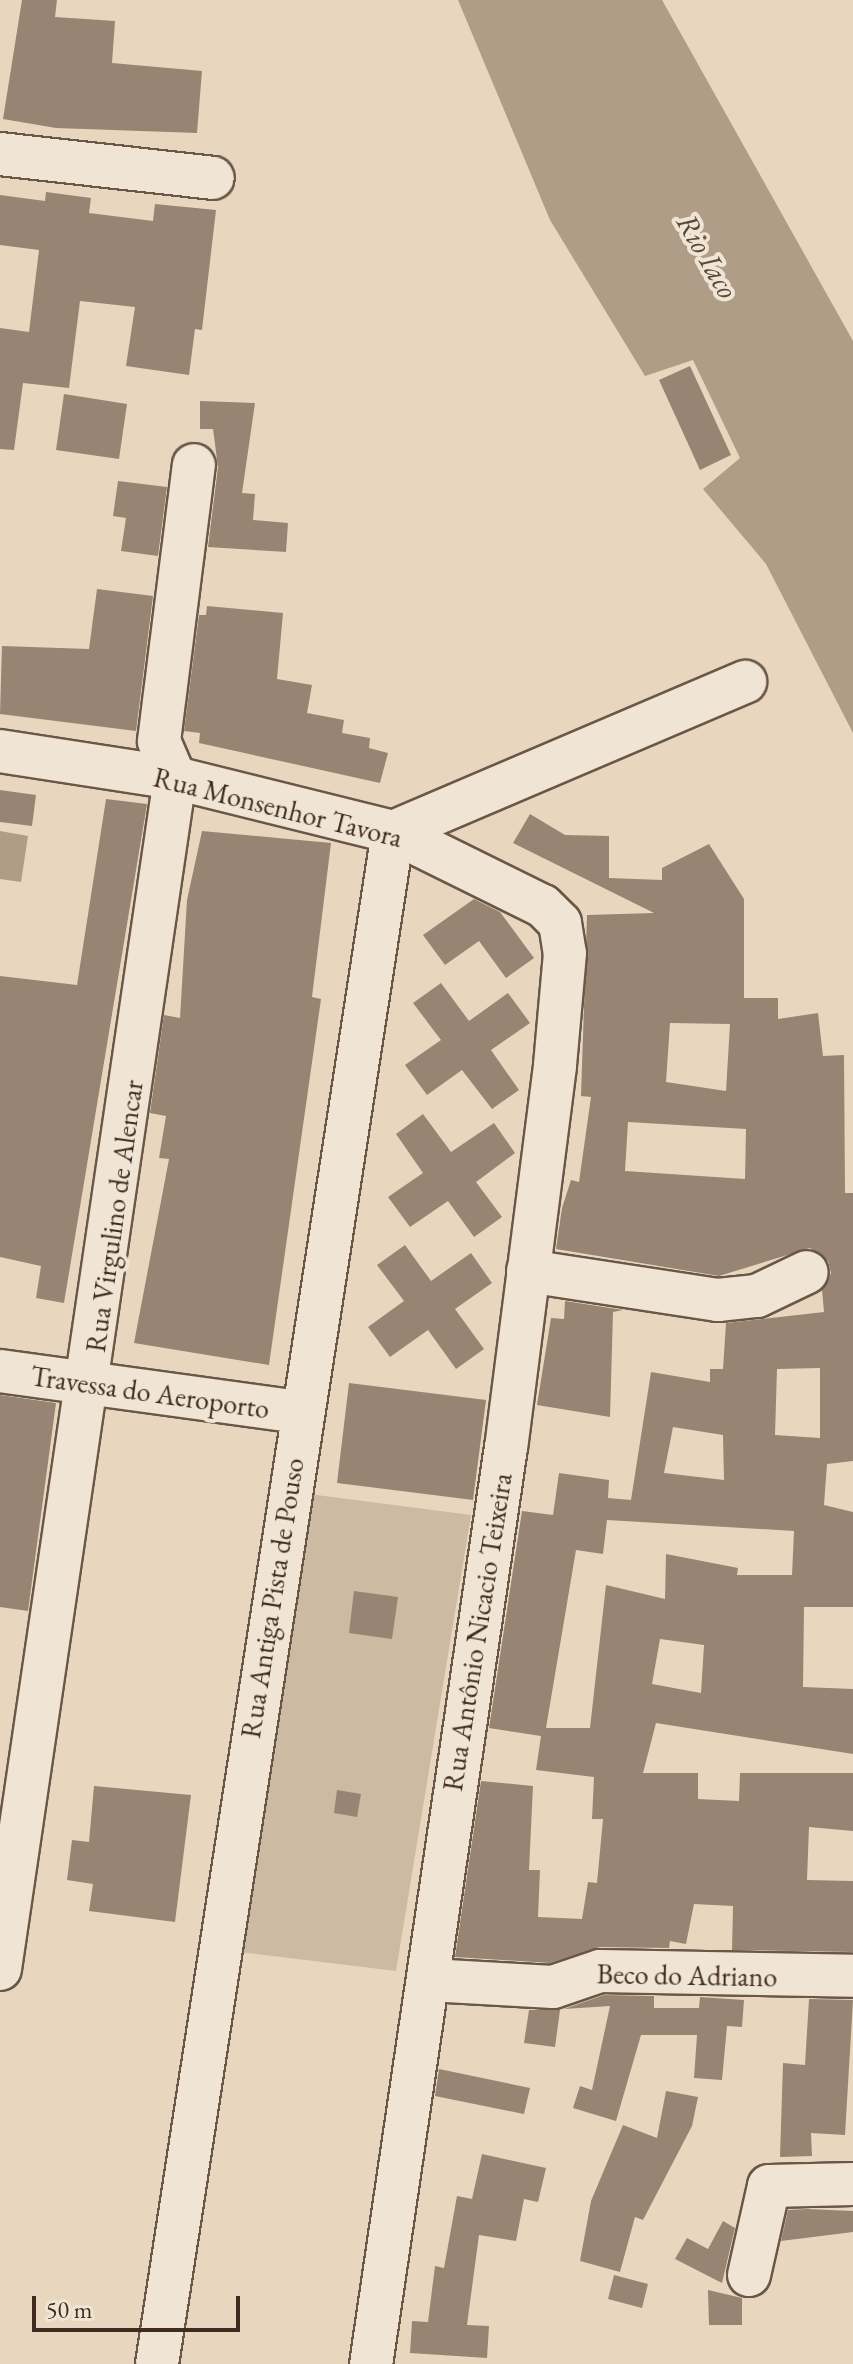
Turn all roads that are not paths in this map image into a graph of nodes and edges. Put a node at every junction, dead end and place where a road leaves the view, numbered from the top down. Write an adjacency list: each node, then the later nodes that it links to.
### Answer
1 (0, 154): 2 (street)
2 (213, 178)
3 (194, 465): 6 (street)
4 (745, 682): 7 (street)
5 (0, 751): 6 (street, Rua Monsenhor Tavora)
6 (175, 778): 7 (street, Rua Monsenhor Tavora); 12 (street, Rua Virgulino de Alencar)
7 (393, 832): 8 (street, Rua Monsenhor Tavora); 13 (street, Rua Antiga Pista de Pouso)
8 (543, 906): 9 (street, Rua Antônio Nicacio Teixeira)
9 (528, 1271): 10 (street); 16 (street, Rua Antônio Nicacio Teixeira)
10 (807, 1272)
11 (0, 1371): 12 (street, Travessa do Aeroporto)
12 (89, 1384): 13 (street, Travessa do Aeroporto); 14 (street, Rua Virgulino de Alencar)
13 (300, 1412): 19 (street, Rua Antiga Pista de Pouso)
14 (0, 1969)
15 (853, 1976): 16 (street, Beco do Adriano)
16 (429, 1980): 20 (street, Rua Antônio Nicacio Teixeira)
17 (853, 2184): 18 (street)
18 (749, 2275)
19 (157, 2364)
20 (371, 2364)

